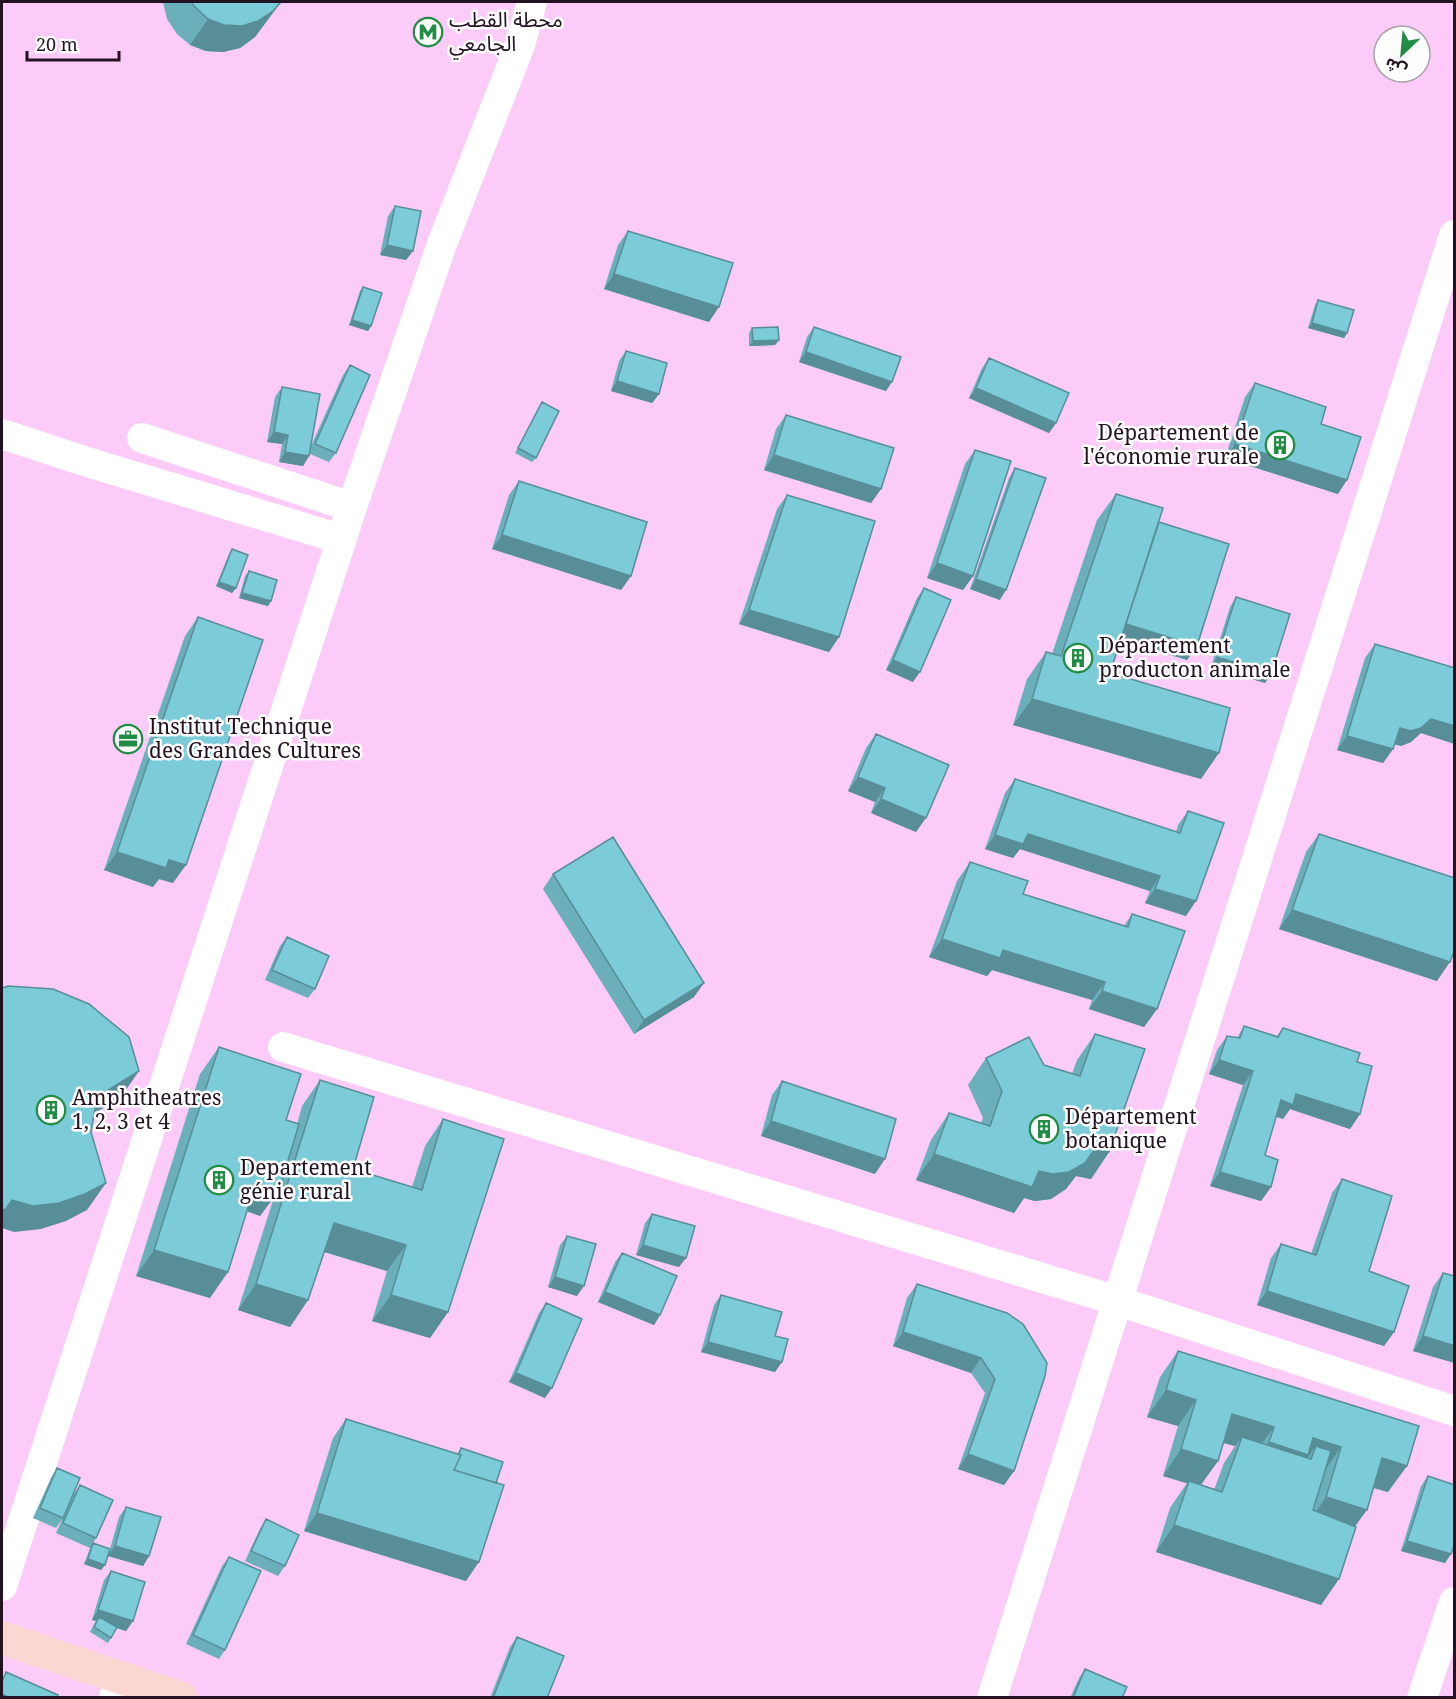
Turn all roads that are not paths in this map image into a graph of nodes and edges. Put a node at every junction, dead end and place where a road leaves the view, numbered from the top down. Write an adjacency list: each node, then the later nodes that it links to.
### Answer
1 (532, 2): 5 (street)
2 (1455, 235): 8 (street)
3 (2, 434): 6 (street)
4 (142, 438): 5 (street)
5 (352, 507): 6 (street)
6 (341, 539): 10 (street)
7 (283, 1047): 8 (street)
8 (1118, 1301): 9 (street); 16 (street)
9 (1455, 1411)
10 (2, 1586)
11 (1455, 1602): 13 (street)
12 (2, 1638): 14 (main road)
13 (1445, 1664): 17 (street)
14 (117, 1687): 15 (main road)
15 (181, 1698)
16 (992, 1698)
17 (1422, 1698)

